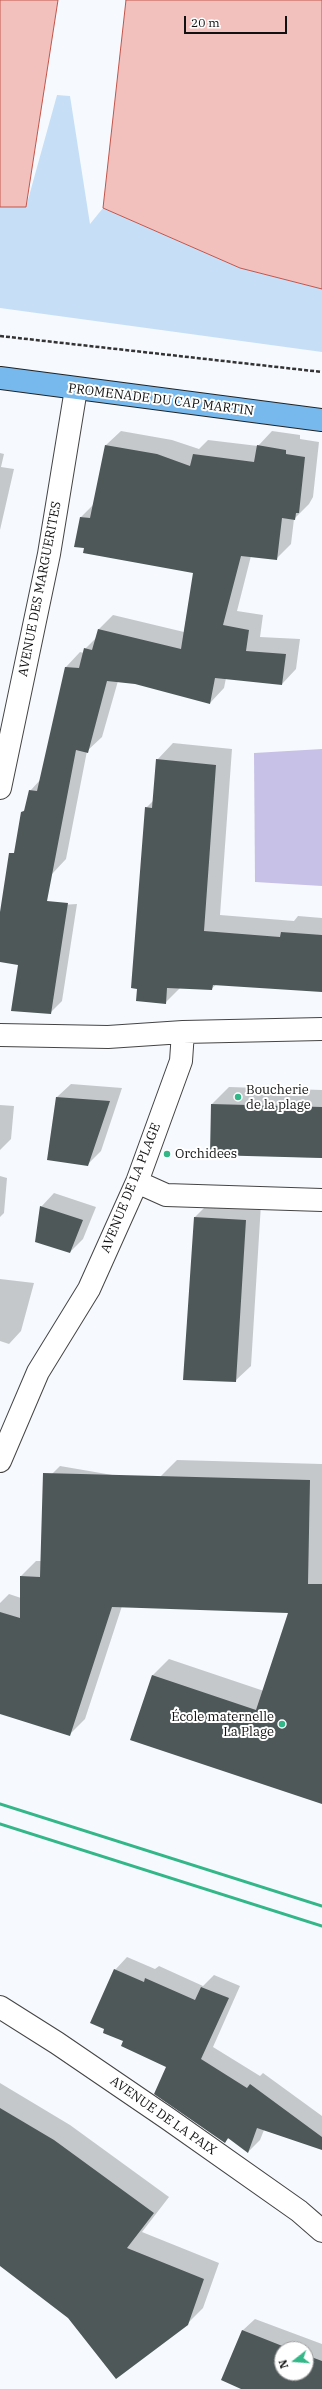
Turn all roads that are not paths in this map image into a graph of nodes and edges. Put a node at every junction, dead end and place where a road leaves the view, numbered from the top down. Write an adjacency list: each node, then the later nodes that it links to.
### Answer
1 (0, 378): 2 (main road, PROMENADE DU CAP MARTIN)
2 (76, 389): 3 (main road, PROMENADE DU CAP MARTIN); 4 (street, AVENUE DES MARGUERITES)
3 (322, 420)
4 (0, 788)
5 (322, 1029): 6 (street)
6 (183, 1032): 7 (street); 8 (street, AVENUE DE LA PLAGE)
7 (0, 1035)
8 (136, 1182): 9 (street); 10 (street, AVENUE DE LA PLAGE)
9 (322, 1200)
10 (0, 1461)
11 (0, 2007): 12 (street, AVENUE DE LA PAIX)
12 (322, 2231)

